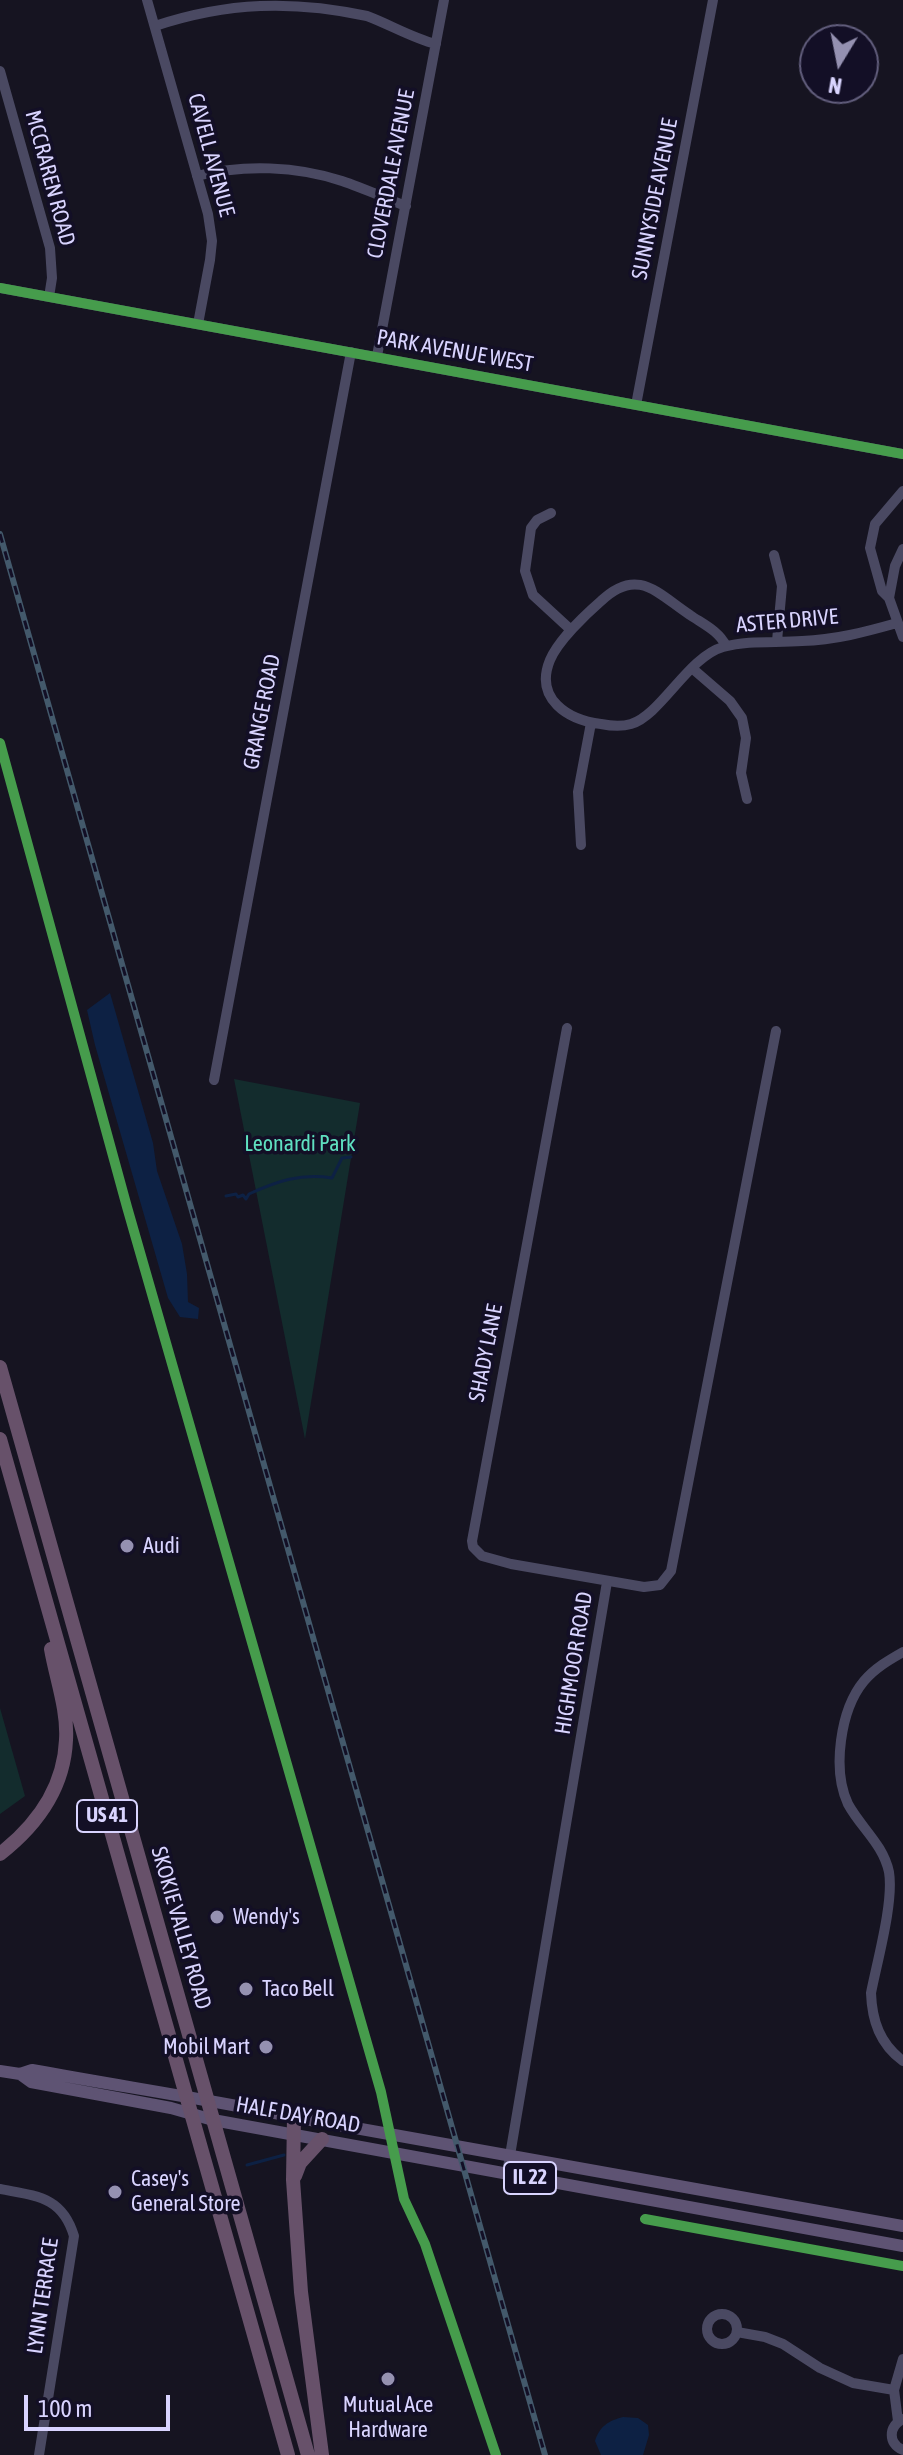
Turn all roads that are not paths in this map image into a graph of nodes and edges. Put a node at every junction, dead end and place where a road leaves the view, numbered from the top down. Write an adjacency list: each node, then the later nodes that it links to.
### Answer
1 (147, 0): 5 (street, CAVELL AVENUE)
2 (444, 0): 6 (street, CLOVERDALE AVENUE)
3 (713, 0): 15 (street, SUNNYSIDE AVENUE)
4 (298, 1): 5 (street); 6 (street)
5 (155, 26): 8 (street, CAVELL AVENUE)
6 (436, 44): 9 (street, CLOVERDALE AVENUE)
7 (0, 71): 11 (street, MCCRAREN ROAD)
8 (197, 176): 9 (street); 12 (street, CAVELL AVENUE)
9 (406, 206): 14 (street, CLOVERDALE AVENUE)
10 (0, 288): 11 (street, PARK AVENUE WEST)
11 (49, 297): 12 (street, PARK AVENUE WEST)
12 (198, 324): 13 (street, PARK AVENUE WEST)
13 (351, 352): 14 (street, PARK AVENUE WEST); 35 (street, GRANGE ROAD)
14 (377, 356): 15 (street, PARK AVENUE WEST)
15 (636, 405): 16 (street, PARK AVENUE WEST)
16 (903, 454)
17 (903, 491): 21 (street)
18 (551, 513): 25 (street)
19 (903, 549): 22 (street)
20 (774, 555): 27 (street)
21 (874, 566): 22 (street); 23 (street)
22 (895, 566): 23 (street)
23 (889, 598): 24 (street)
24 (897, 623): 26 (street); 27 (street, ASTER DRIVE)
25 (571, 630): 28 (street, ASTER DRIVE); 30 (street, ASTER DRIVE)
26 (903, 637)
27 (777, 641): 28 (street, ASTER DRIVE)
28 (726, 646): 29 (street, ASTER DRIVE)
29 (693, 669): 30 (street, ASTER DRIVE); 31 (street)
30 (591, 723): 32 (street)
31 (747, 799)
32 (581, 845)
33 (567, 1028): 39 (street, SHADY LANE)
34 (776, 1031): 39 (street, HIGHMOOR ROAD)
35 (214, 1080)
36 (0, 1367): 46 (highway, SKOKIE VALLEY ROAD / US 41)
37 (0, 1439): 38 (highway, SKOKIE VALLEY ROAD / US 41)
38 (27, 1535): 41 (highway); 45 (highway, SKOKIE VALLEY ROAD / US 41)
39 (607, 1582): 52 (street, HIGHMOOR ROAD)
40 (903, 1652): 42 (street)
41 (0, 1854)
42 (903, 2061)
43 (0, 2071): 44 (main road, HALF DAY ROAD)
44 (20, 2074): 45 (main road, HALF DAY ROAD); 47 (main road, HALF DAY ROAD)
45 (186, 2097): 46 (main road, HALF DAY ROAD / IL 22); 47 (highway, SKOKIE VALLEY ROAD / US 41)
46 (207, 2099): 48 (main road, HALF DAY ROAD / IL 22); 49 (highway, SKOKIE VALLEY ROAD / US 41)
47 (191, 2114): 49 (main road, HALF DAY ROAD / IL 22); 64 (highway, SKOKIE VALLEY ROAD / US 41)
48 (294, 2117): 50 (highway); 52 (main road, HALF DAY ROAD / IL 22)
49 (213, 2120): 50 (main road, HALF DAY ROAD / IL 22); 65 (highway, SKOKIE VALLEY ROAD / US 41)
50 (294, 2135): 51 (main road, HALF DAY ROAD / IL 22); 54 (highway)
51 (322, 2139): 53 (main road, HALF DAY ROAD / IL 22); 54 (highway)
52 (510, 2156): 53 (street, HIGHMOOR ROAD); 56 (main road, HALF DAY ROAD / IL 22)
53 (507, 2173): 57 (main road, HALF DAY ROAD / IL 22)
54 (293, 2180): 66 (highway)
55 (0, 2189): 63 (street, LYNN TERRACE)
56 (903, 2226)
57 (903, 2246)
58 (737, 2332): 60 (street)
59 (903, 2359): 60 (street)
60 (894, 2390): 61 (street)
61 (901, 2420): 62 (street)
62 (903, 2450)
63 (39, 2455)
64 (288, 2455)
65 (308, 2455)
66 (322, 2455)

